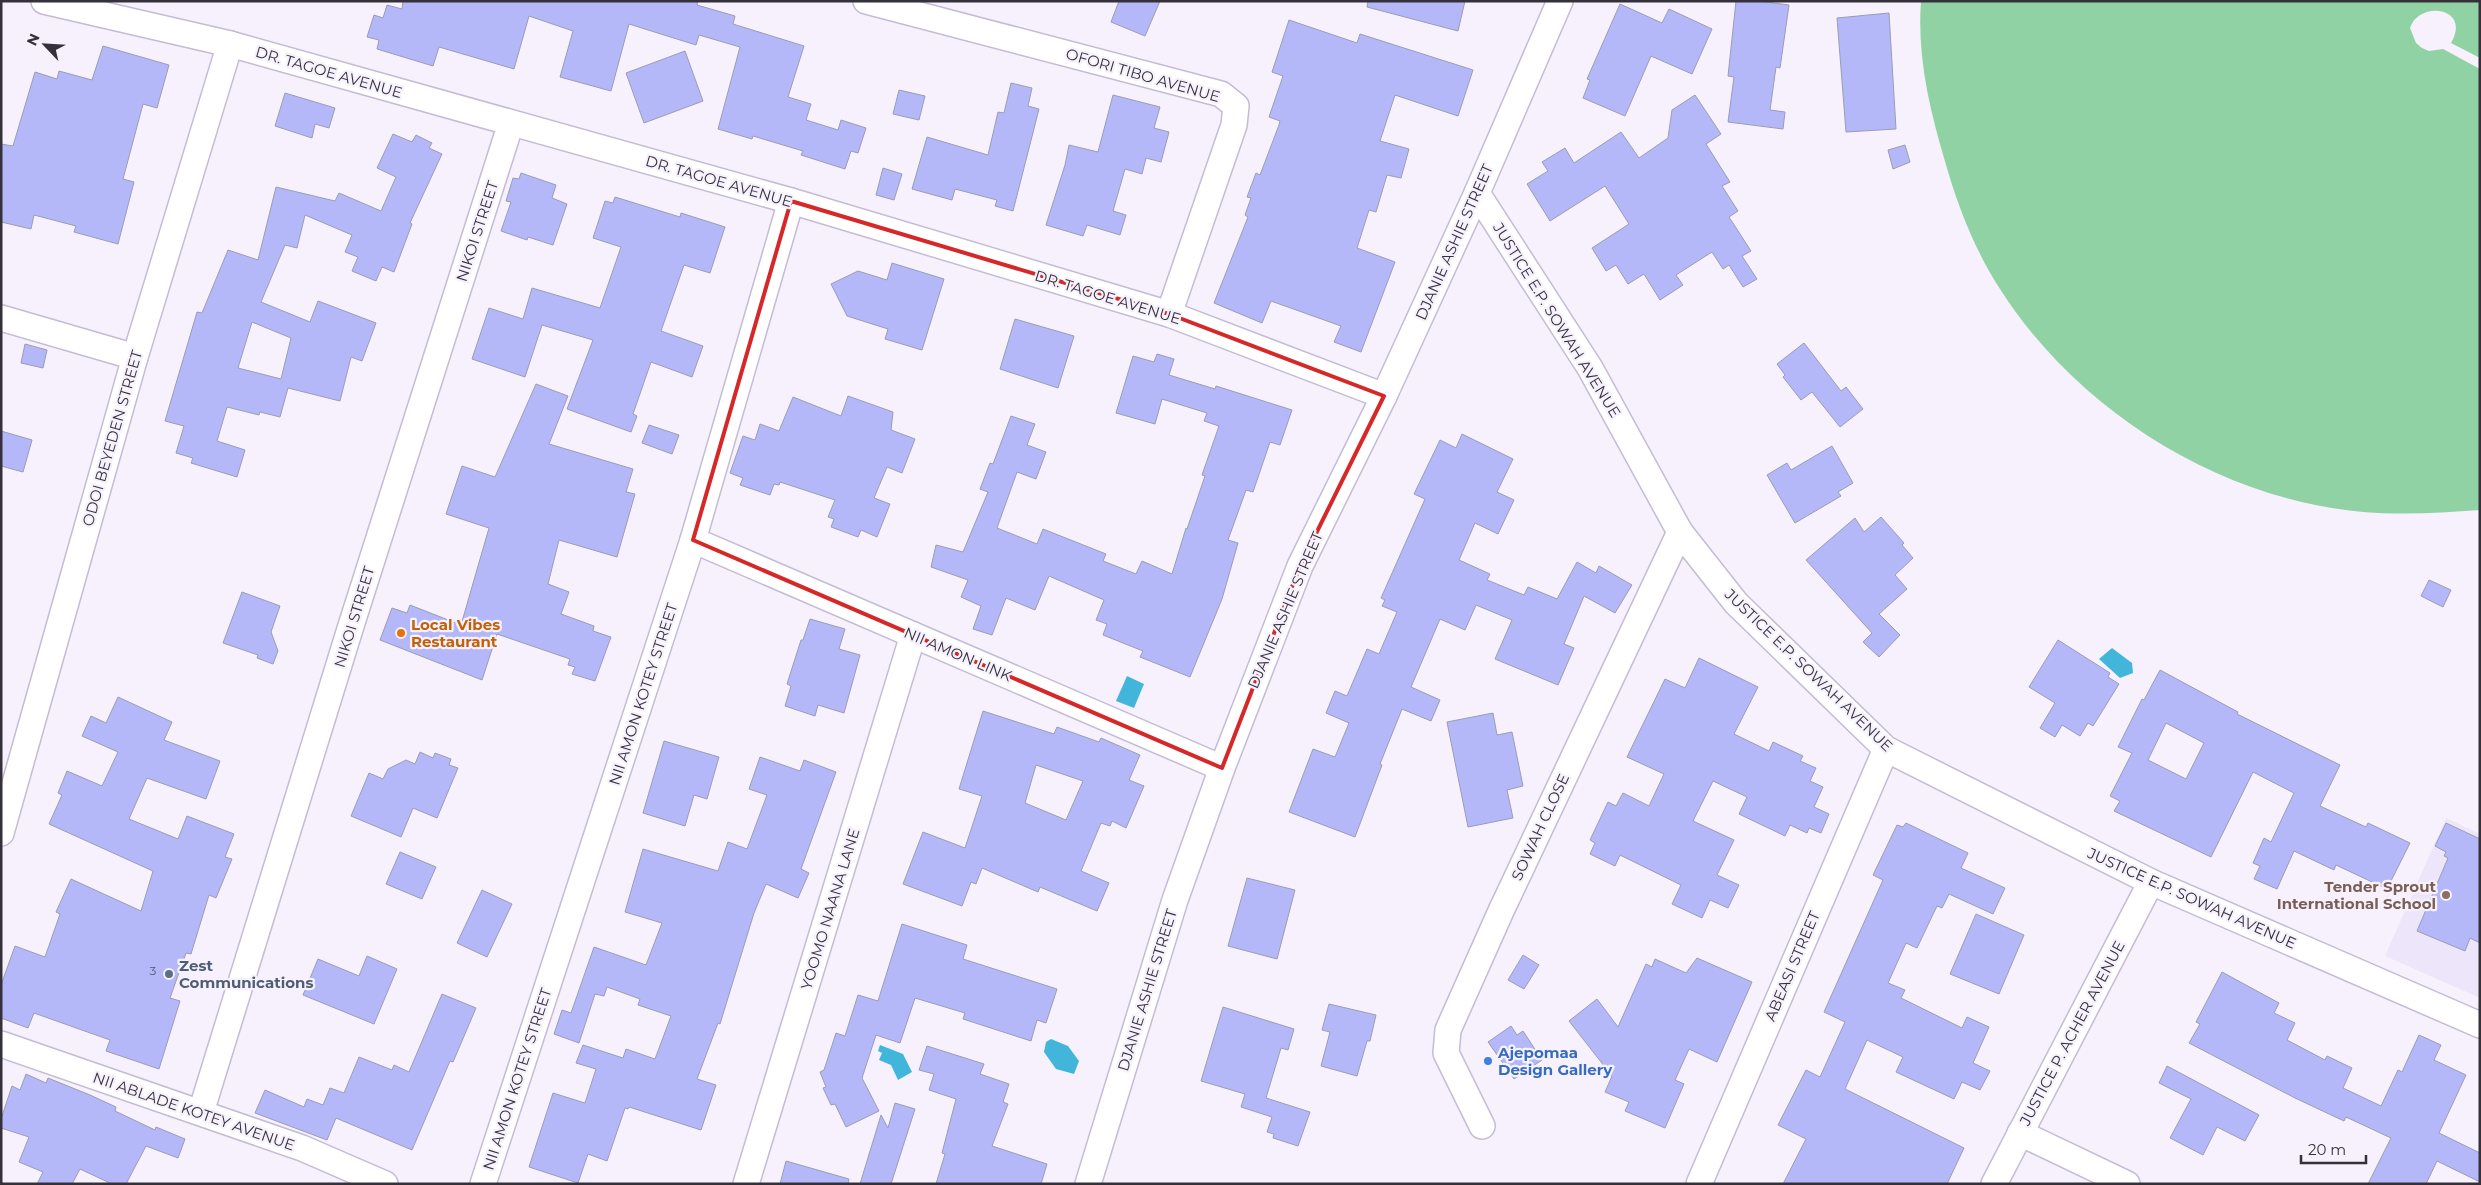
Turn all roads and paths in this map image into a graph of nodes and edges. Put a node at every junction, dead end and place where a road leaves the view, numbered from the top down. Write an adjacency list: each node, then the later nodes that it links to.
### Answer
1 (44, 1): 4 (street, DR. TAGOE AVENUE)
2 (866, 1): 8 (street, OFORI TIBO AVENUE)
3 (1560, 1): 6 (street, DJANIE ASHIE STREET)
4 (230, 44): 5 (street, DR. TAGOE AVENUE); 10 (street, ODOI BEYEDEN STREET)
5 (511, 123): 7 (street, DR. TAGOE AVENUE); 21 (street, NIKOI STREET)
6 (1477, 193): 11 (street, DJANIE ASHIE STREET); 12 (street, JUSTICE E.P. SOWAH AVENUE)
7 (791, 201): 8 (street, DR. TAGOE AVENUE); 13 (street, NII AMON KOTEY STREET)
8 (1169, 314): 11 (street, DR. TAGOE AVENUE)
9 (1, 318): 10 (street)
10 (135, 357): 17 (street, ODOI BEYEDEN STREET)
11 (1384, 396): 16 (street, DJANIE ASHIE STREET)
12 (1680, 532): 15 (street, JUSTICE E.P. SOWAH AVENUE); 22 (street, SOWAH CLOSE)
13 (694, 540): 14 (street, NII AMON LINK); 25 (street, NII AMON KOTEY STREET)
14 (913, 635): 16 (street, NII AMON LINK); 26 (street, YOOMO NAANA LANE)
15 (1886, 749): 18 (street, JUSTICE E.P. SOWAH AVENUE); 28 (street, ABEASI STREET)
16 (1222, 768): 27 (street, DJANIE ASHIE STREET)
17 (1, 834)
18 (2151, 882): 19 (street, JUSTICE E.P. SOWAH AVENUE); 23 (street, JUSTICE P. ACHER AVENUE)
19 (2480, 1025)
20 (1, 1044): 21 (street, NII ABLADE KOTEY AVENUE)
21 (201, 1112): 24 (street, NII ABLADE KOTEY AVENUE)
22 (1482, 1126)
23 (2020, 1133): 29 (street, JUSTICE P. ACHER AVENUE); 30 (street)
24 (385, 1184)
25 (483, 1184)
26 (746, 1184)
27 (1088, 1184)
28 (1699, 1184)
29 (1994, 1184)
30 (2127, 1184)

